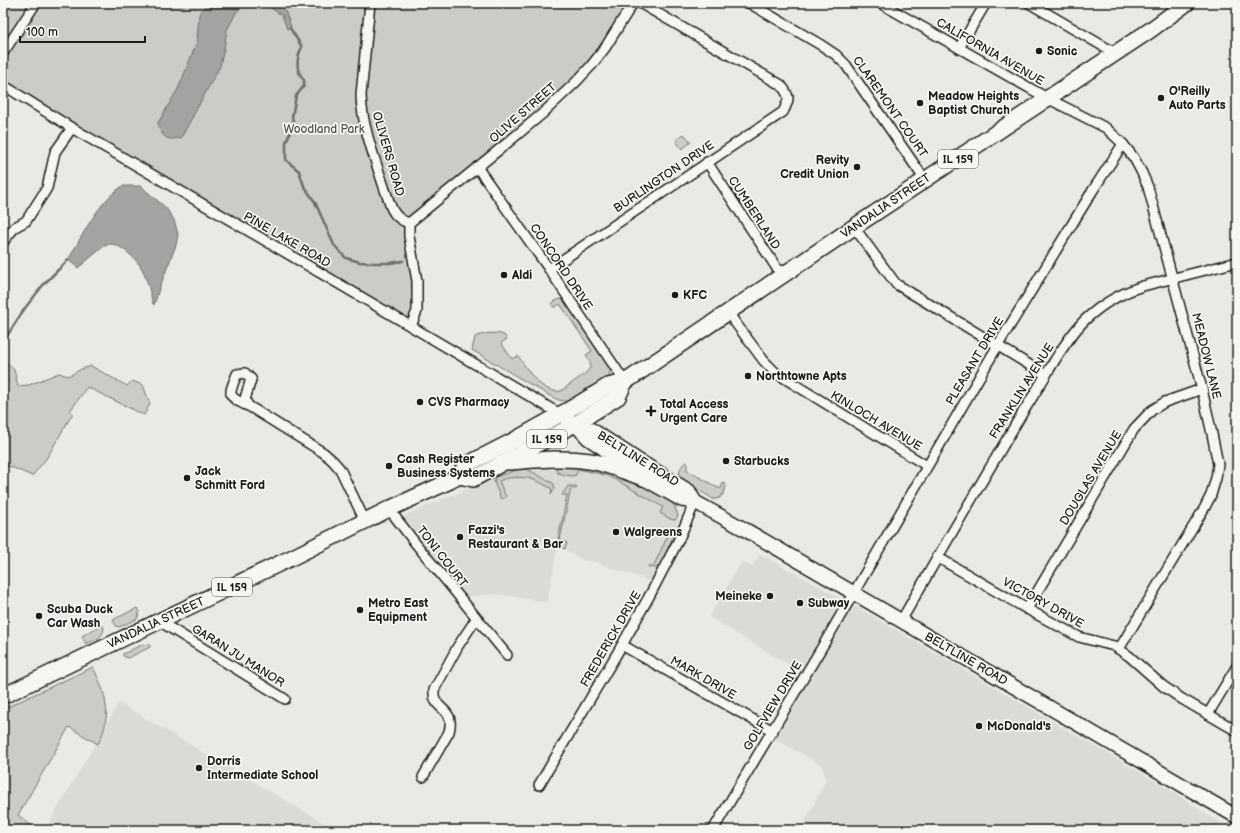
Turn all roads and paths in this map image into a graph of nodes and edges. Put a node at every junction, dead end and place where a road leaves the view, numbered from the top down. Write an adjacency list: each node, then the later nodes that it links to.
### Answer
1 (36, 3): 11 (street)
2 (370, 3): 20 (street, OLIVERS ROAD)
3 (633, 3): 18 (street, OLIVE STREET)
4 (640, 3): 17 (street, BURLINGTON DRIVE)
5 (749, 3): 19 (street, CLAREMONT COURT)
6 (880, 3): 10 (street, CALIFORNIA AVENUE)
7 (986, 3): 10 (street)
8 (1029, 3): 12 (street)
9 (1187, 3): 12 (main road, VANDALIA STREET / IL 159)
10 (959, 48): 14 (street, CALIFORNIA AVENUE)
11 (3, 53)
12 (1115, 53): 14 (main road, VANDALIA STREET / IL 159)
13 (3, 85): 15 (street, PINE LAKE ROAD)
14 (1047, 98): 16 (street, MEADOW LANE); 19 (main road, VANDALIA STREET / IL 159)
15 (72, 128): 22 (street); 28 (street, PINE LAKE ROAD)
16 (1123, 144): 26 (street, MEADOW LANE); 29 (street, PLEASANT DRIVE)
17 (707, 162): 24 (street, BURLINGTON DRIVE); 25 (street, CUMBERLAND)
18 (477, 167): 20 (street, OLIVE STREET); 24 (street, CONCORD DRIVE)
19 (925, 180): 21 (main road, VANDALIA STREET / IL 159)
20 (409, 223): 28 (street)
21 (854, 227): 25 (main road, VANDALIA STREET / IL 159); 29 (street)
22 (3, 242)
23 (1237, 262): 26 (street, FRANKLIN AVENUE)
24 (549, 269): 31 (street, CONCORD DRIVE)
25 (782, 276): 27 (main road, VANDALIA STREET / IL 159)
26 (1173, 278): 30 (street, FRANKLIN AVENUE); 32 (street, MEADOW LANE)
27 (728, 313): 31 (main road, VANDALIA STREET / IL 159); 37 (street, KINLOCH AVENUE)
28 (411, 326): 34 (street, PINE LAKE ROAD)
29 (998, 345): 30 (street); 37 (street, PLEASANT DRIVE)
30 (1046, 374): 43 (street, FRANKLIN AVENUE)
31 (625, 382): 34 (main road, VANDALIA STREET / IL 159); 35 (main road, VANDALIA STREET / IL 159)
32 (1202, 389): 45 (street, DOUGLAS AVENUE); 50 (street, MEADOW LANE)
33 (248, 406): 42 (street)
34 (560, 414): 35 (main road, BELTLINE ROAD); 38 (main road, VANDALIA STREET / IL 159)
35 (575, 424): 36 (main road, VANDALIA STREET / IL 159); 39 (main road, BELTLINE ROAD); 40 (main road, BELTLINE ROAD)
36 (502, 463): 38 (main road, VANDALIA STREET / IL 159); 39 (main road)
37 (927, 466): 44 (street, PLEASANT DRIVE)
38 (459, 476): 41 (main road, VANDALIA STREET / IL 159)
39 (643, 478): 40 (main road, BELTLINE ROAD)
40 (695, 502): 44 (main road, BELTLINE ROAD); 49 (street, FREDERICK DRIVE)
41 (389, 508): 42 (main road, VANDALIA STREET / IL 159); 46 (street, TONI COURT)
42 (365, 521): 47 (main road, VANDALIA STREET / IL 159)
43 (937, 557): 45 (street, VICTORY DRIVE); 48 (street, FRANKLIN AVENUE)
44 (854, 593): 48 (main road, BELTLINE ROAD); 56 (street, GOLFVIEW DRIVE)
45 (1027, 609): 50 (street, VICTORY DRIVE)
46 (476, 619): 51 (street, TONI COURT); 58 (street)
47 (159, 621): 53 (main road, VANDALIA STREET / IL 159); 54 (street, GARAN JU MANOR)
48 (901, 621): 60 (main road, BELTLINE ROAD)
49 (622, 645): 56 (street, MARK DRIVE); 59 (street, FREDERICK DRIVE)
50 (1119, 649): 55 (street, VICTORY DRIVE)
51 (507, 656)
52 (1237, 666): 55 (street)
53 (3, 696)
54 (285, 699)
55 (1208, 714): 57 (street, VICTORY DRIVE)
56 (773, 731): 61 (street, GOLFVIEW DRIVE)
57 (1237, 731)
58 (423, 777)
59 (539, 785)
60 (1237, 817)
61 (713, 830)

